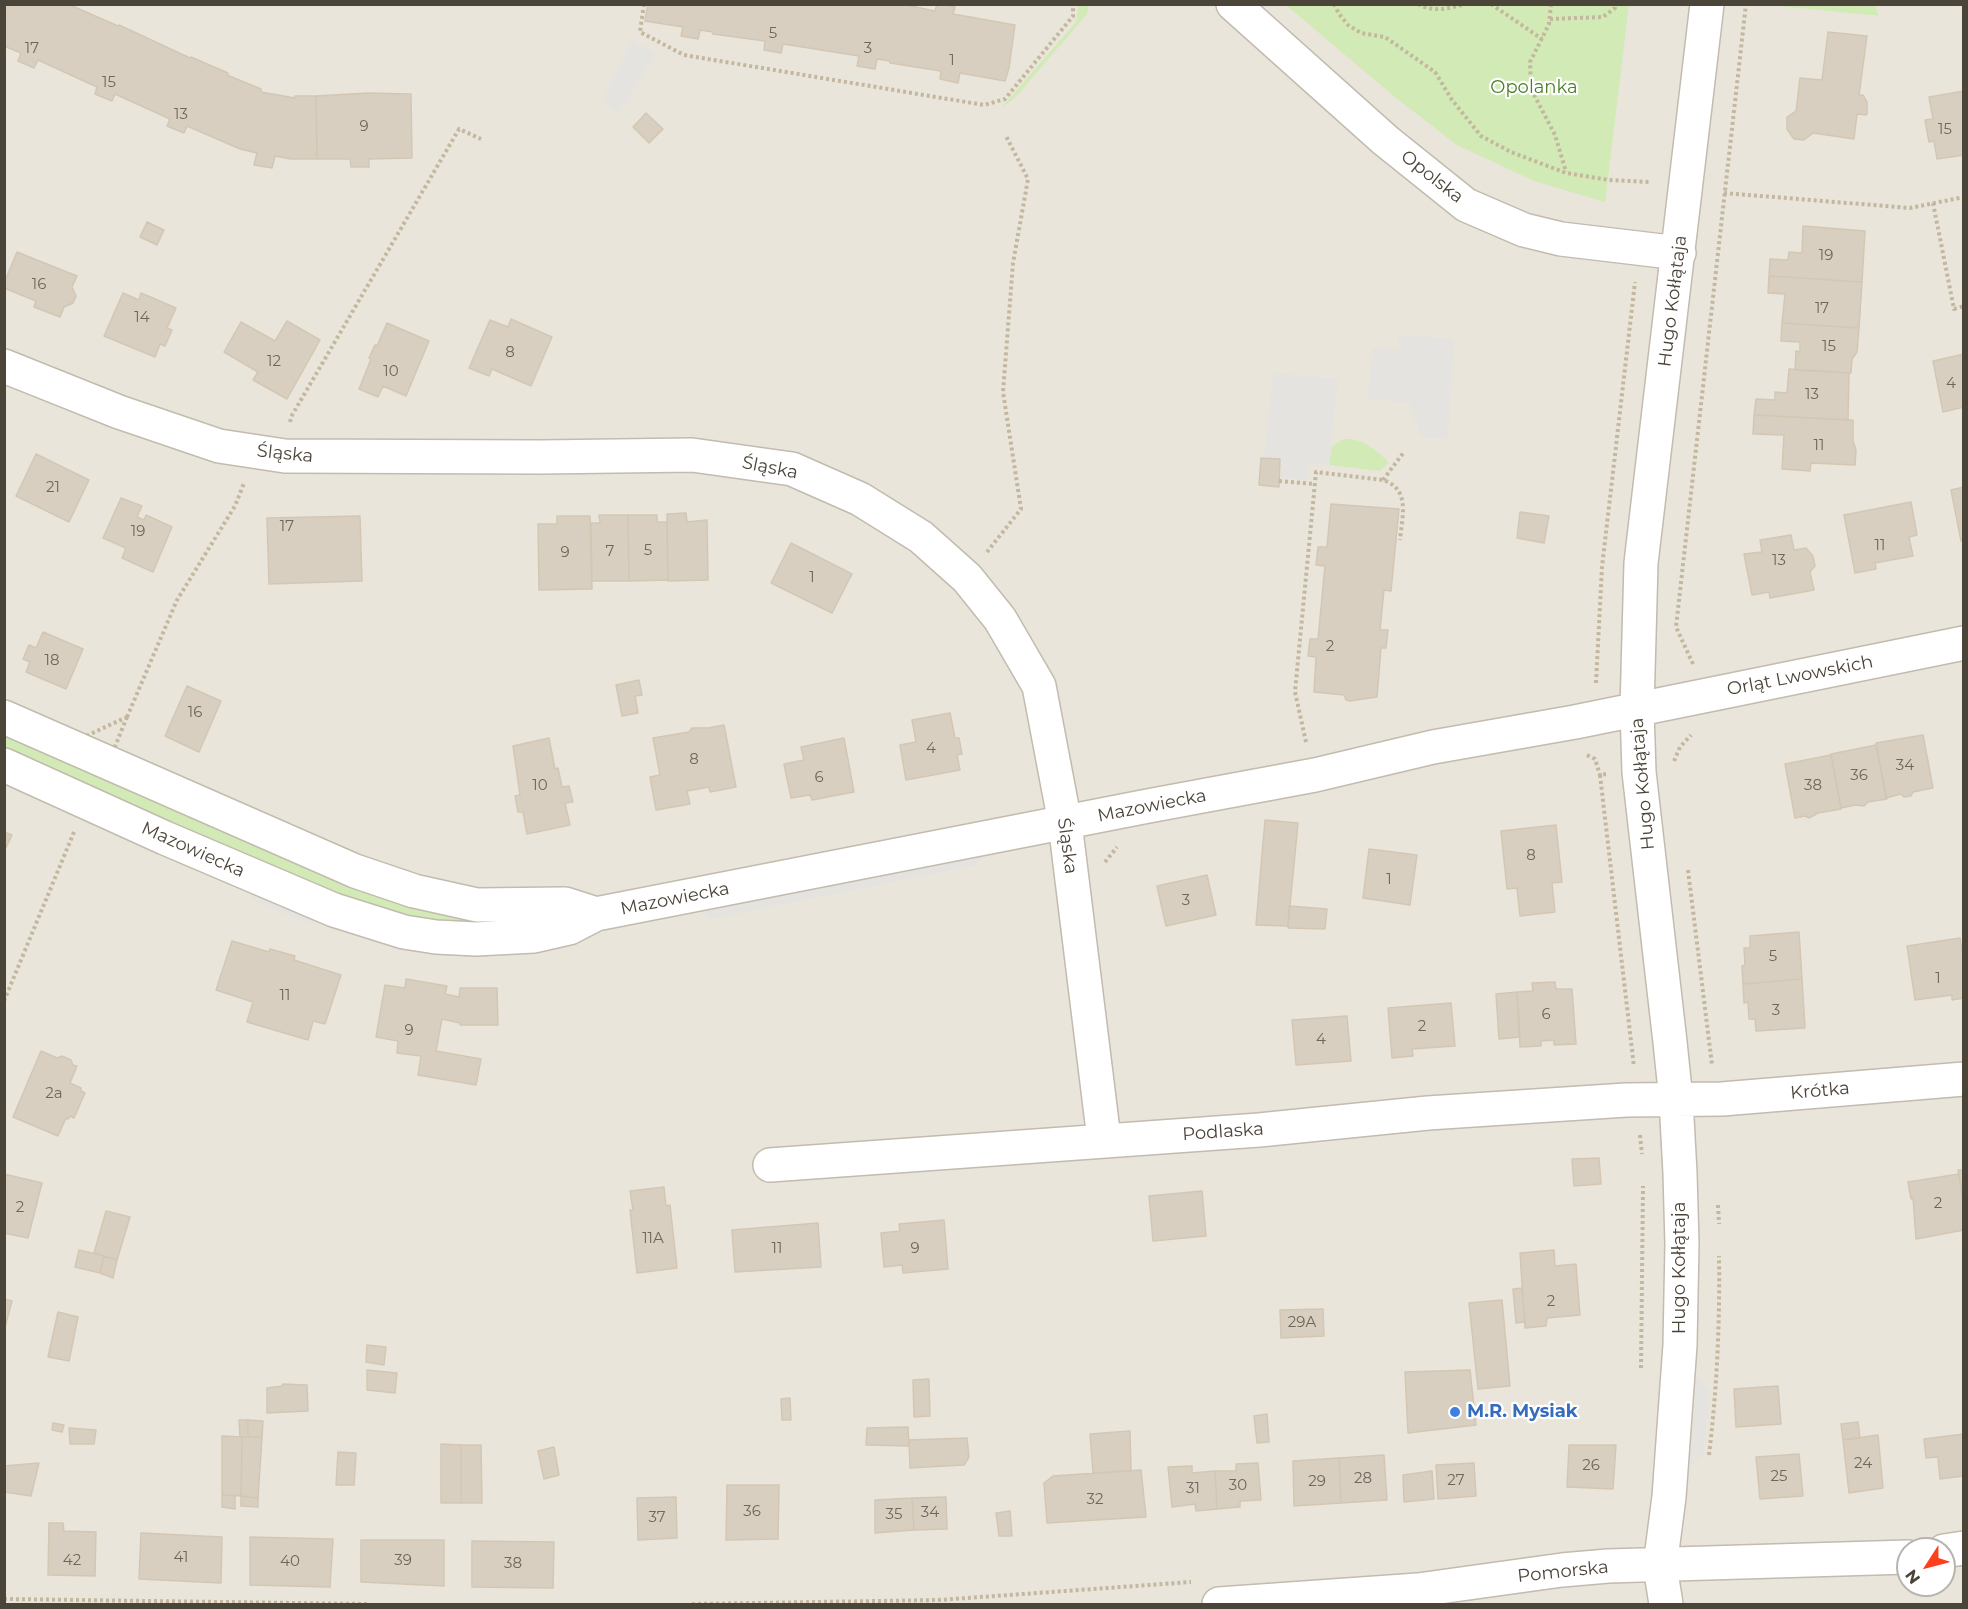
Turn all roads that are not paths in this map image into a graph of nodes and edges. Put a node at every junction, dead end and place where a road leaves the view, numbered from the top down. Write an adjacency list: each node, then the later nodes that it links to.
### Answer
1 (1233, 4): 3 (street, Opolska)
2 (1707, 4): 3 (street, Hugo Kołłątaja)
3 (1679, 253): 6 (street, Hugo Kołłątaja)
4 (4, 366): 9 (street, Śląska)
5 (1964, 643): 6 (street, Orląt Lwowskich)
6 (1637, 709): 9 (street, Mazowiecka); 12 (street, Hugo Kołłątaja)
7 (4, 717): 10 (street, Mazowiecka)
8 (4, 765): 10 (street, Mazowiecka)
9 (1065, 823): 10 (street, Mazowiecka); 13 (street, Śląska)
10 (596, 914)
11 (1964, 1079): 12 (street, Krótka)
12 (1676, 1100): 13 (street, Podlaska); 16 (street, Hugo Kołłątaja)
13 (1104, 1139): 14 (street, Podlaska)
14 (770, 1165)
15 (1896, 1557): 16 (street, Pomorska)
16 (1660, 1566): 17 (street, Pomorska); 18 (street, Hugo Kołłątaja)
17 (1209, 1593)
18 (1666, 1605)

